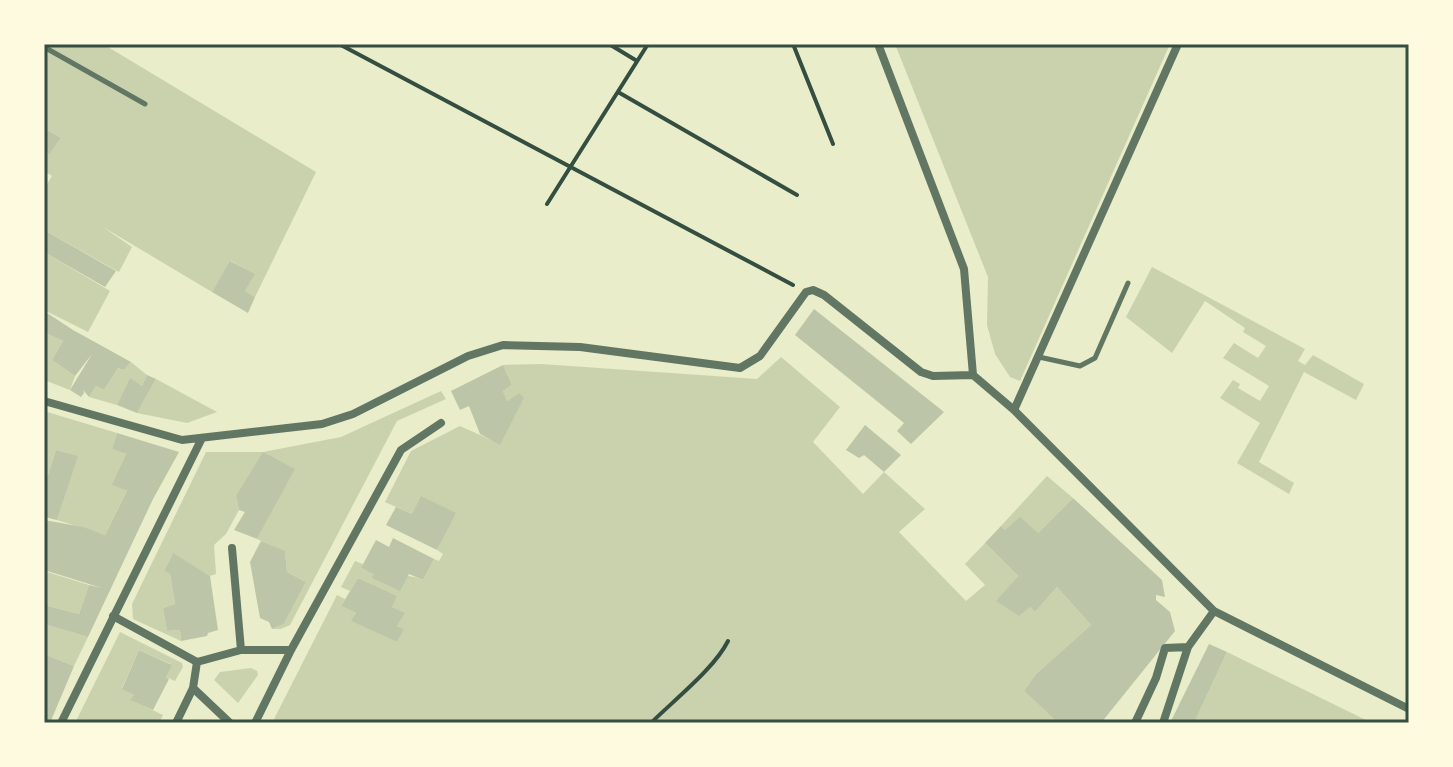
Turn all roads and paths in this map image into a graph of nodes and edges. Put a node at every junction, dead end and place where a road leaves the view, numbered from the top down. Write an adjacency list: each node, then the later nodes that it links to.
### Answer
1 (339, 44): 15 (path)
2 (609, 44): 8 (path)
3 (648, 44): 8 (path)
4 (793, 44): 11 (path)
5 (878, 44): 17 (street)
6 (1178, 44): 16 (street)
7 (44, 47): 10 (lane)
8 (637, 61): 9 (path)
9 (618, 92): 12 (path); 13 (path)
10 (145, 104)
11 (833, 144)
12 (797, 195)
13 (547, 204)
14 (1128, 283): 16 (lane)
15 (806, 292): 17 (street); 21 (street)
16 (1038, 356): 19 (street)
17 (973, 375): 19 (street)
18 (44, 401): 21 (street)
19 (1014, 410): 23 (street)
20 (441, 423): 28 (street)
21 (202, 438): 24 (street)
22 (232, 548): 27 (street)
23 (1214, 611): 26 (street); 31 (street)
24 (113, 616): 29 (street); 32 (street)
25 (728, 641): 36 (path)
26 (1188, 647): 37 (street); 38 (street)
27 (241, 650): 28 (street); 29 (street)
28 (291, 650): 35 (street)
29 (197, 662): 30 (street)
30 (193, 688): 33 (street); 34 (street)
31 (1409, 709)
32 (61, 723)
33 (176, 723)
34 (230, 723)
35 (255, 723)
36 (651, 723)
37 (1135, 723)
38 (1163, 723)

